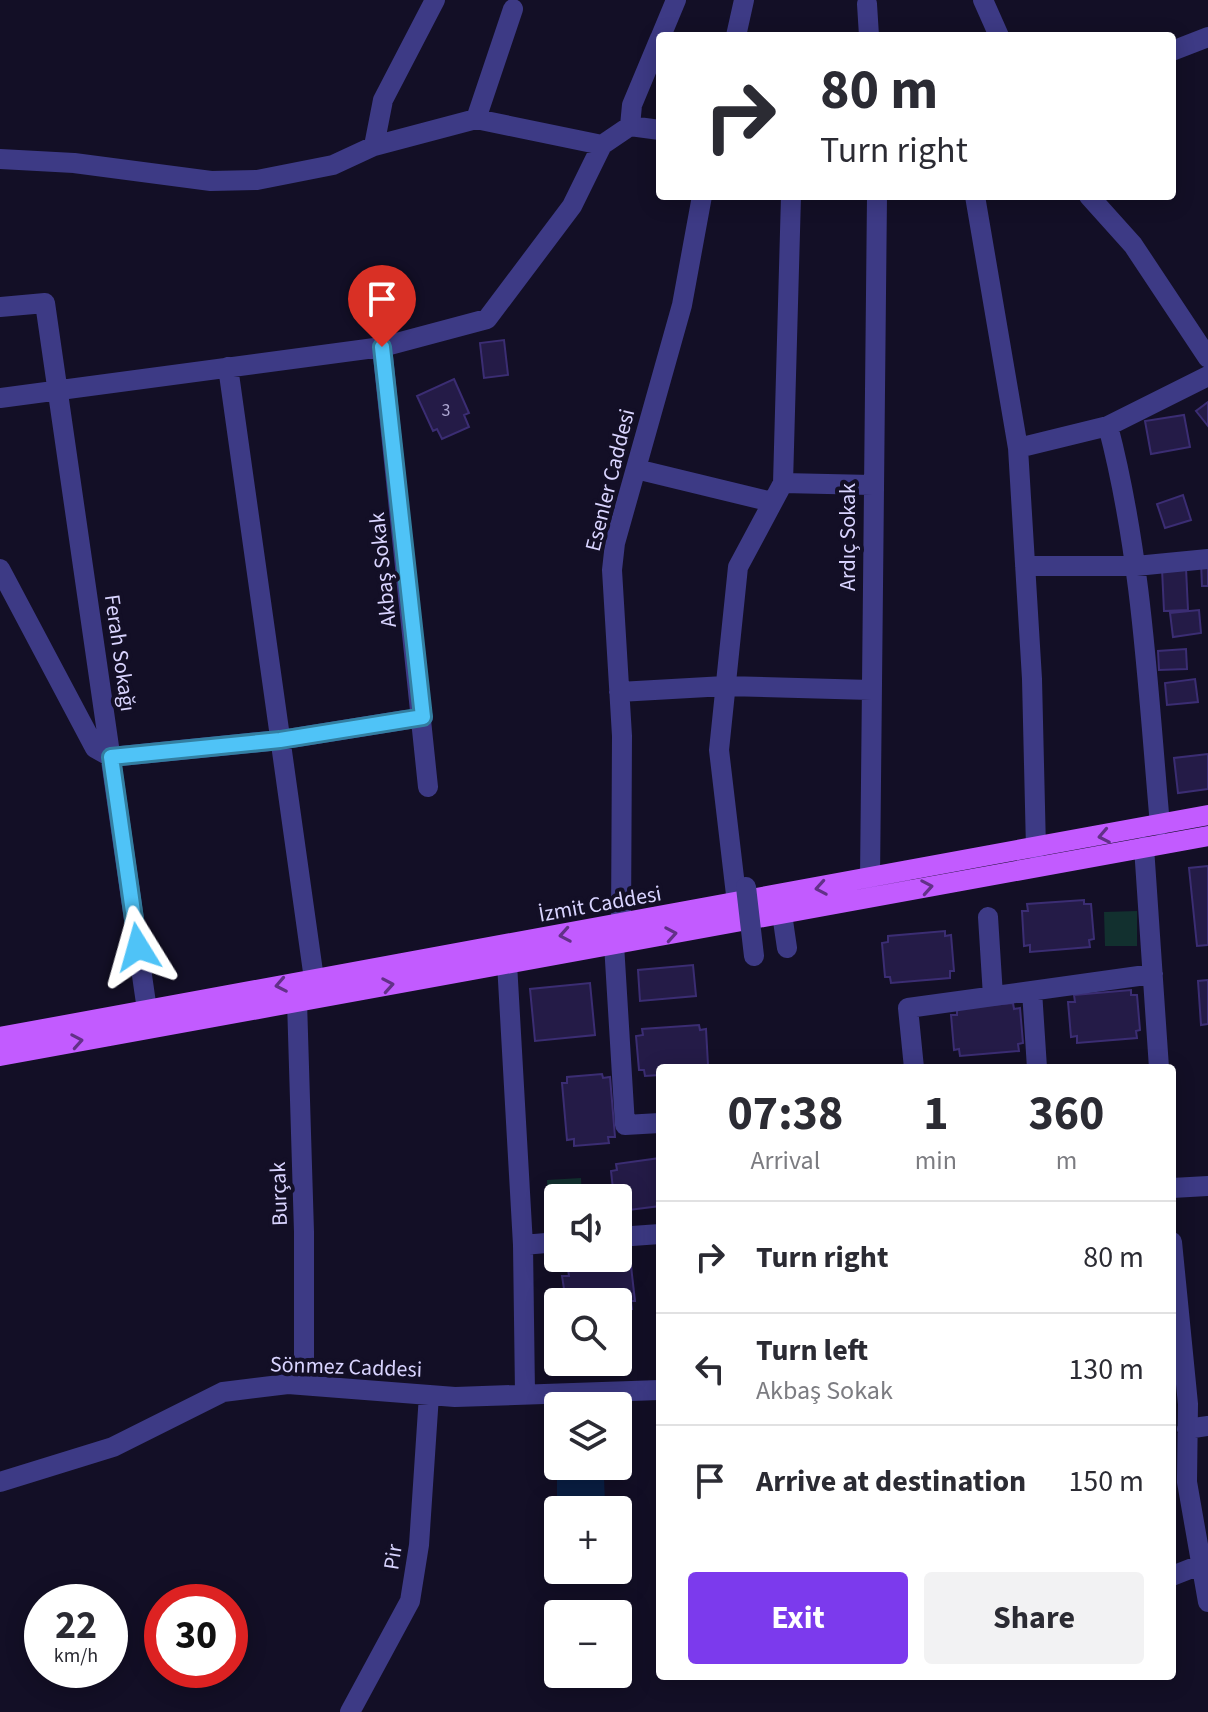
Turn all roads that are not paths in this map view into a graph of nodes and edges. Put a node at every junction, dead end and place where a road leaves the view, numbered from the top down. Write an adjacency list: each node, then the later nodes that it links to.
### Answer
1 (435, 0): 18 (street)
2 (676, 0): 7 (street)
3 (744, 0): 8 (street)
4 (983, 0): 10 (street)
5 (867, 4): 9 (street)
6 (513, 9): 14 (street)
7 (662, 32)
8 (737, 32)
9 (869, 32)
10 (997, 32)
11 (1208, 37): 13 (street)
12 (656, 47): 15 (street)
13 (1176, 49)
14 (476, 119): 17 (street); 18 (street)
15 (630, 126): 16 (street); 17 (street)
16 (656, 129)
17 (602, 145): 26 (street)
18 (374, 146): 19 (street)
19 (0, 159)
20 (701, 200): 34 (street, Esenler Caddesi)
21 (791, 200): 35 (street)
22 (877, 200): 36 (street, Ardıç Sokak)
23 (976, 200): 33 (street)
24 (1093, 200): 27 (street)
25 (0, 307): 30 (street, Ferah Sokağı)
26 (382, 347): 28 (street); 45 (street, Akbaş Sokak)
27 (1208, 358)
28 (228, 367): 30 (street); 46 (street)
29 (1208, 376): 32 (street)
30 (58, 390): 31 (street); 47 (street, Ferah Sokağı)
31 (0, 398)
32 (1108, 426): 33 (street); 40 (street)
33 (1018, 448): 39 (street)
34 (636, 469): 37 (street); 44 (street, Esenler Caddesi)
35 (783, 483): 36 (street); 37 (street)
36 (872, 485): 43 (street, Ardıç Sokak)
37 (772, 502): 42 (street)
38 (1208, 559): 40 (street)
39 (1025, 566): 40 (street); 53 (street)
40 (1136, 566): 50 (street)
41 (0, 569): 47 (street)
42 (725, 686): 43 (street); 44 (street); 55 (street)
43 (871, 690): 54 (street, Ardıç Sokak)
44 (619, 692): 58 (street, Esenler Caddesi)
45 (423, 717): 46 (street); 48 (street, Akbaş Sokak)
46 (280, 740): 47 (street); 63 (street)
47 (111, 757): 67 (street, Ferah Sokağı)
48 (428, 787)
49 (1208, 815): 50 (main road, İzmit Caddesi)
50 (1160, 825): 53 (main road, İzmit Caddesi, one-way to 53)
51 (1208, 836): 52 (main road, İzmit Caddesi)
52 (1144, 847): 56 (main road, İzmit Caddesi, one-way to 52); 62 (street)
53 (1036, 849): 54 (main road, İzmit Caddesi)
54 (870, 879): 55 (main road, İzmit Caddesi, one-way to 55)
55 (741, 895): 58 (main road, İzmit Caddesi); 60 (street, bridge)
56 (782, 914): 58 (main road, İzmit Caddesi, one-way to 56); 59 (street)
57 (988, 917): 65 (street)
58 (617, 934): 61 (main road, İzmit Caddesi); 63 (main road, İzmit Caddesi, one-way to 63); 73 (street, Esenler Caddesi)
59 (787, 948)
60 (754, 956)
61 (507, 963): 66 (main road, İzmit Caddesi, one-way to 61); 79 (street)
62 (1153, 974): 64 (street); 72 (street)
63 (314, 979): 67 (main road, İzmit Caddesi, one-way to 67)
64 (1032, 991): 65 (street); 71 (street)
65 (993, 996): 70 (street)
66 (297, 1001): 69 (main road, İzmit Caddesi, one-way to 66); 81 (street, Burçak)
67 (147, 1010): 68 (main road, İzmit Caddesi)
68 (0, 1037)
69 (0, 1056)
70 (914, 1064)
71 (1037, 1064)
72 (1159, 1064)
73 (656, 1123)
74 (1208, 1186): 75 (street)
75 (1176, 1188)
76 (656, 1234): 77 (street)
77 (632, 1236)
78 (544, 1243): 79 (street)
79 (523, 1245): 83 (street)
80 (1176, 1279): 85 (street)
81 (304, 1385): 84 (street, Sönmez Caddesi); 87 (street, Sönmez Caddesi)
82 (656, 1390): 83 (street, Sönmez Caddesi)
83 (525, 1393): 84 (street, Sönmez Caddesi)
84 (429, 1395): 91 (street, Pir)
85 (1198, 1428): 86 (street)
86 (1180, 1452): 88 (street)
87 (0, 1482)
88 (1200, 1565): 89 (street); 90 (street)
89 (1176, 1574)
90 (1208, 1602)
91 (350, 1712)

